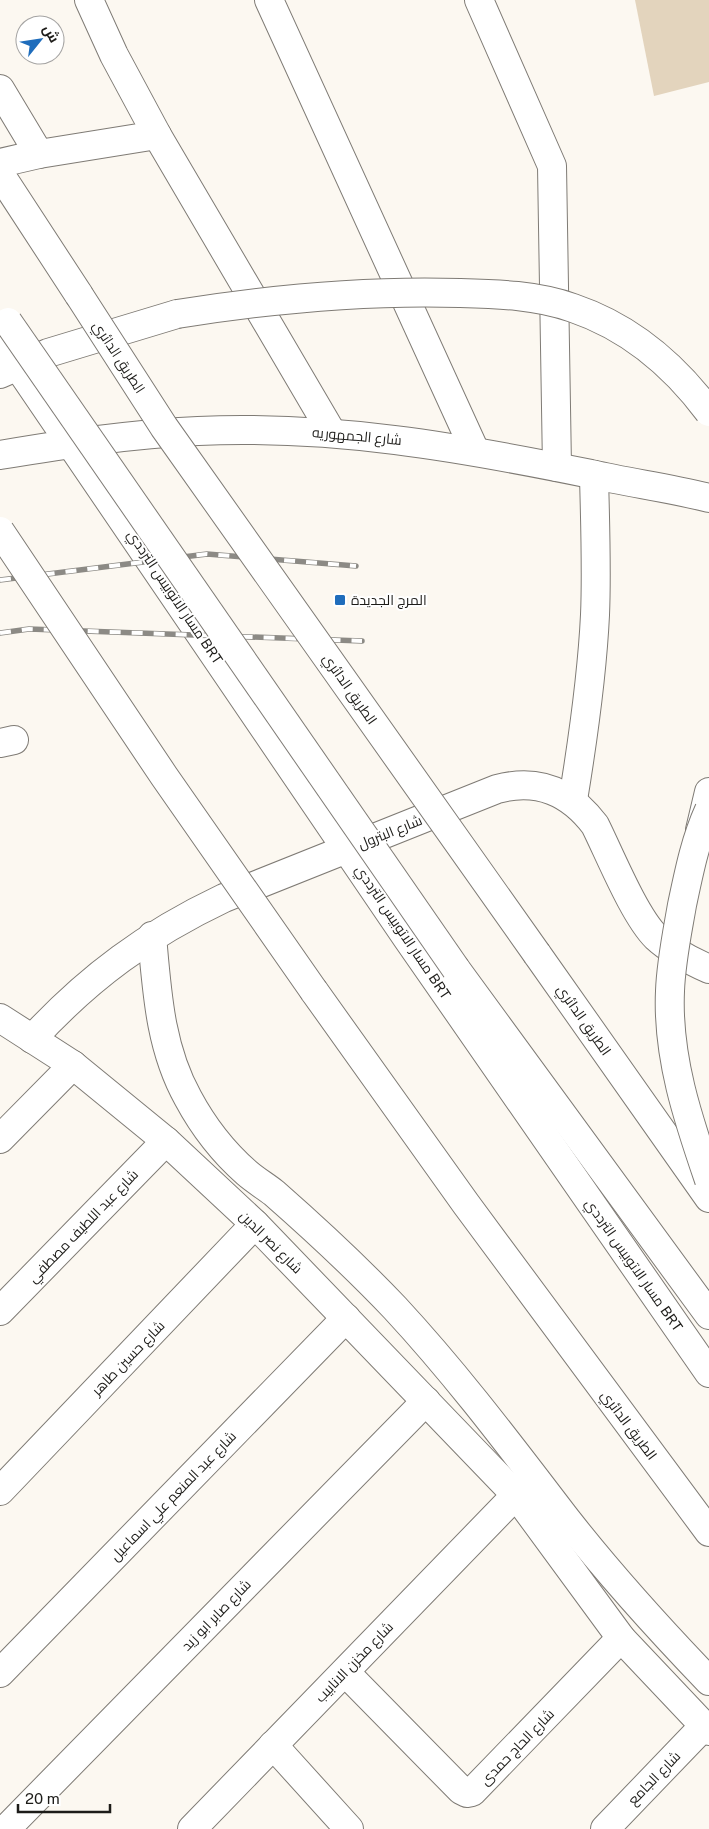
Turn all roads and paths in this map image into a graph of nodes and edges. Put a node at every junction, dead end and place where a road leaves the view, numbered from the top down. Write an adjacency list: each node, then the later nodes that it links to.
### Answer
1 (89, 0): 5 (main road)
2 (269, 0): 14 (main road)
3 (479, 0): 16 (main road)
4 (0, 89): 6 (main road)
5 (157, 135): 6 (main road); 13 (main road)
6 (38, 154): 7 (main road)
7 (0, 163)
8 (0, 174): 31 (main road, الطريق الدائري, bridge)
9 (0, 309): 34 (main road, bridge)
10 (0, 340): 36 (main road, مسار الاتوبيس الترددي BRT)
11 (0, 374): 12 (main road, bridge)
12 (709, 412)
13 (332, 434): 14 (main road, شارع الجمهوريه); 15 (main road, شارع الجمهوريه)
14 (475, 451): 16 (main road, شارع الجمهوريه)
15 (0, 455)
16 (557, 467): 17 (main road, شارع الجمهوريه)
17 (594, 475): 18 (main road, شارع الجمهوريه); 21 (main road)
18 (709, 498)
19 (0, 531): 40 (main road, الطريق الدائري, bridge)
20 (709, 792): 22 (main road, bridge)
21 (573, 800): 23 (main road, شارع البترول); 24 (main road, شارع البترول)
22 (705, 820): 30 (main road, bridge)
23 (152, 936): 26 (main road, شارع البترول); 44 (main road)
24 (709, 969)
25 (0, 1018): 26 (main road, شارع نصر الدين)
26 (32, 1039): 27 (main road, شارع نصر الدين)
27 (72, 1065): 28 (main road); 29 (main road, شارع نصر الدين)
28 (0, 1139)
29 (166, 1141): 32 (main road, شارع نصر الدين); 33 (main road, شارع عبد اللطيف مصطفي)
30 (709, 1180)
31 (709, 1198)
32 (255, 1224): 35 (main road, شارع نصر الدين); 38 (main road, شارع حسين طاهر)
33 (0, 1311)
34 (709, 1315)
35 (346, 1318): 37 (main road, شارع نصر الدين); 43 (main road, شارع عبد المنعم علي اسماعيل)
36 (709, 1373)
37 (426, 1401): 39 (main road, شارع نصر الدين); 47 (main road, شارع صابر ابو زيد)
38 (0, 1491)
39 (516, 1495): 41 (main road, شارع نصر الدين); 42 (main road, شارع مخزن الانابيب)
40 (709, 1532)
41 (621, 1638): 42 (main road, شارع الحاج حمدى); 45 (main road, شارع نصر الدين)
42 (345, 1672): 46 (main road, شارع مخزن الانابيب)
43 (0, 1673)
44 (709, 1681)
45 (706, 1729): 50 (main road, شارع الجامع)
46 (273, 1745): 48 (main road, شارع مخزن الانابيب); 49 (main road)
47 (6, 1829)
48 (192, 1829)
49 (349, 1829)
50 (605, 1829)

